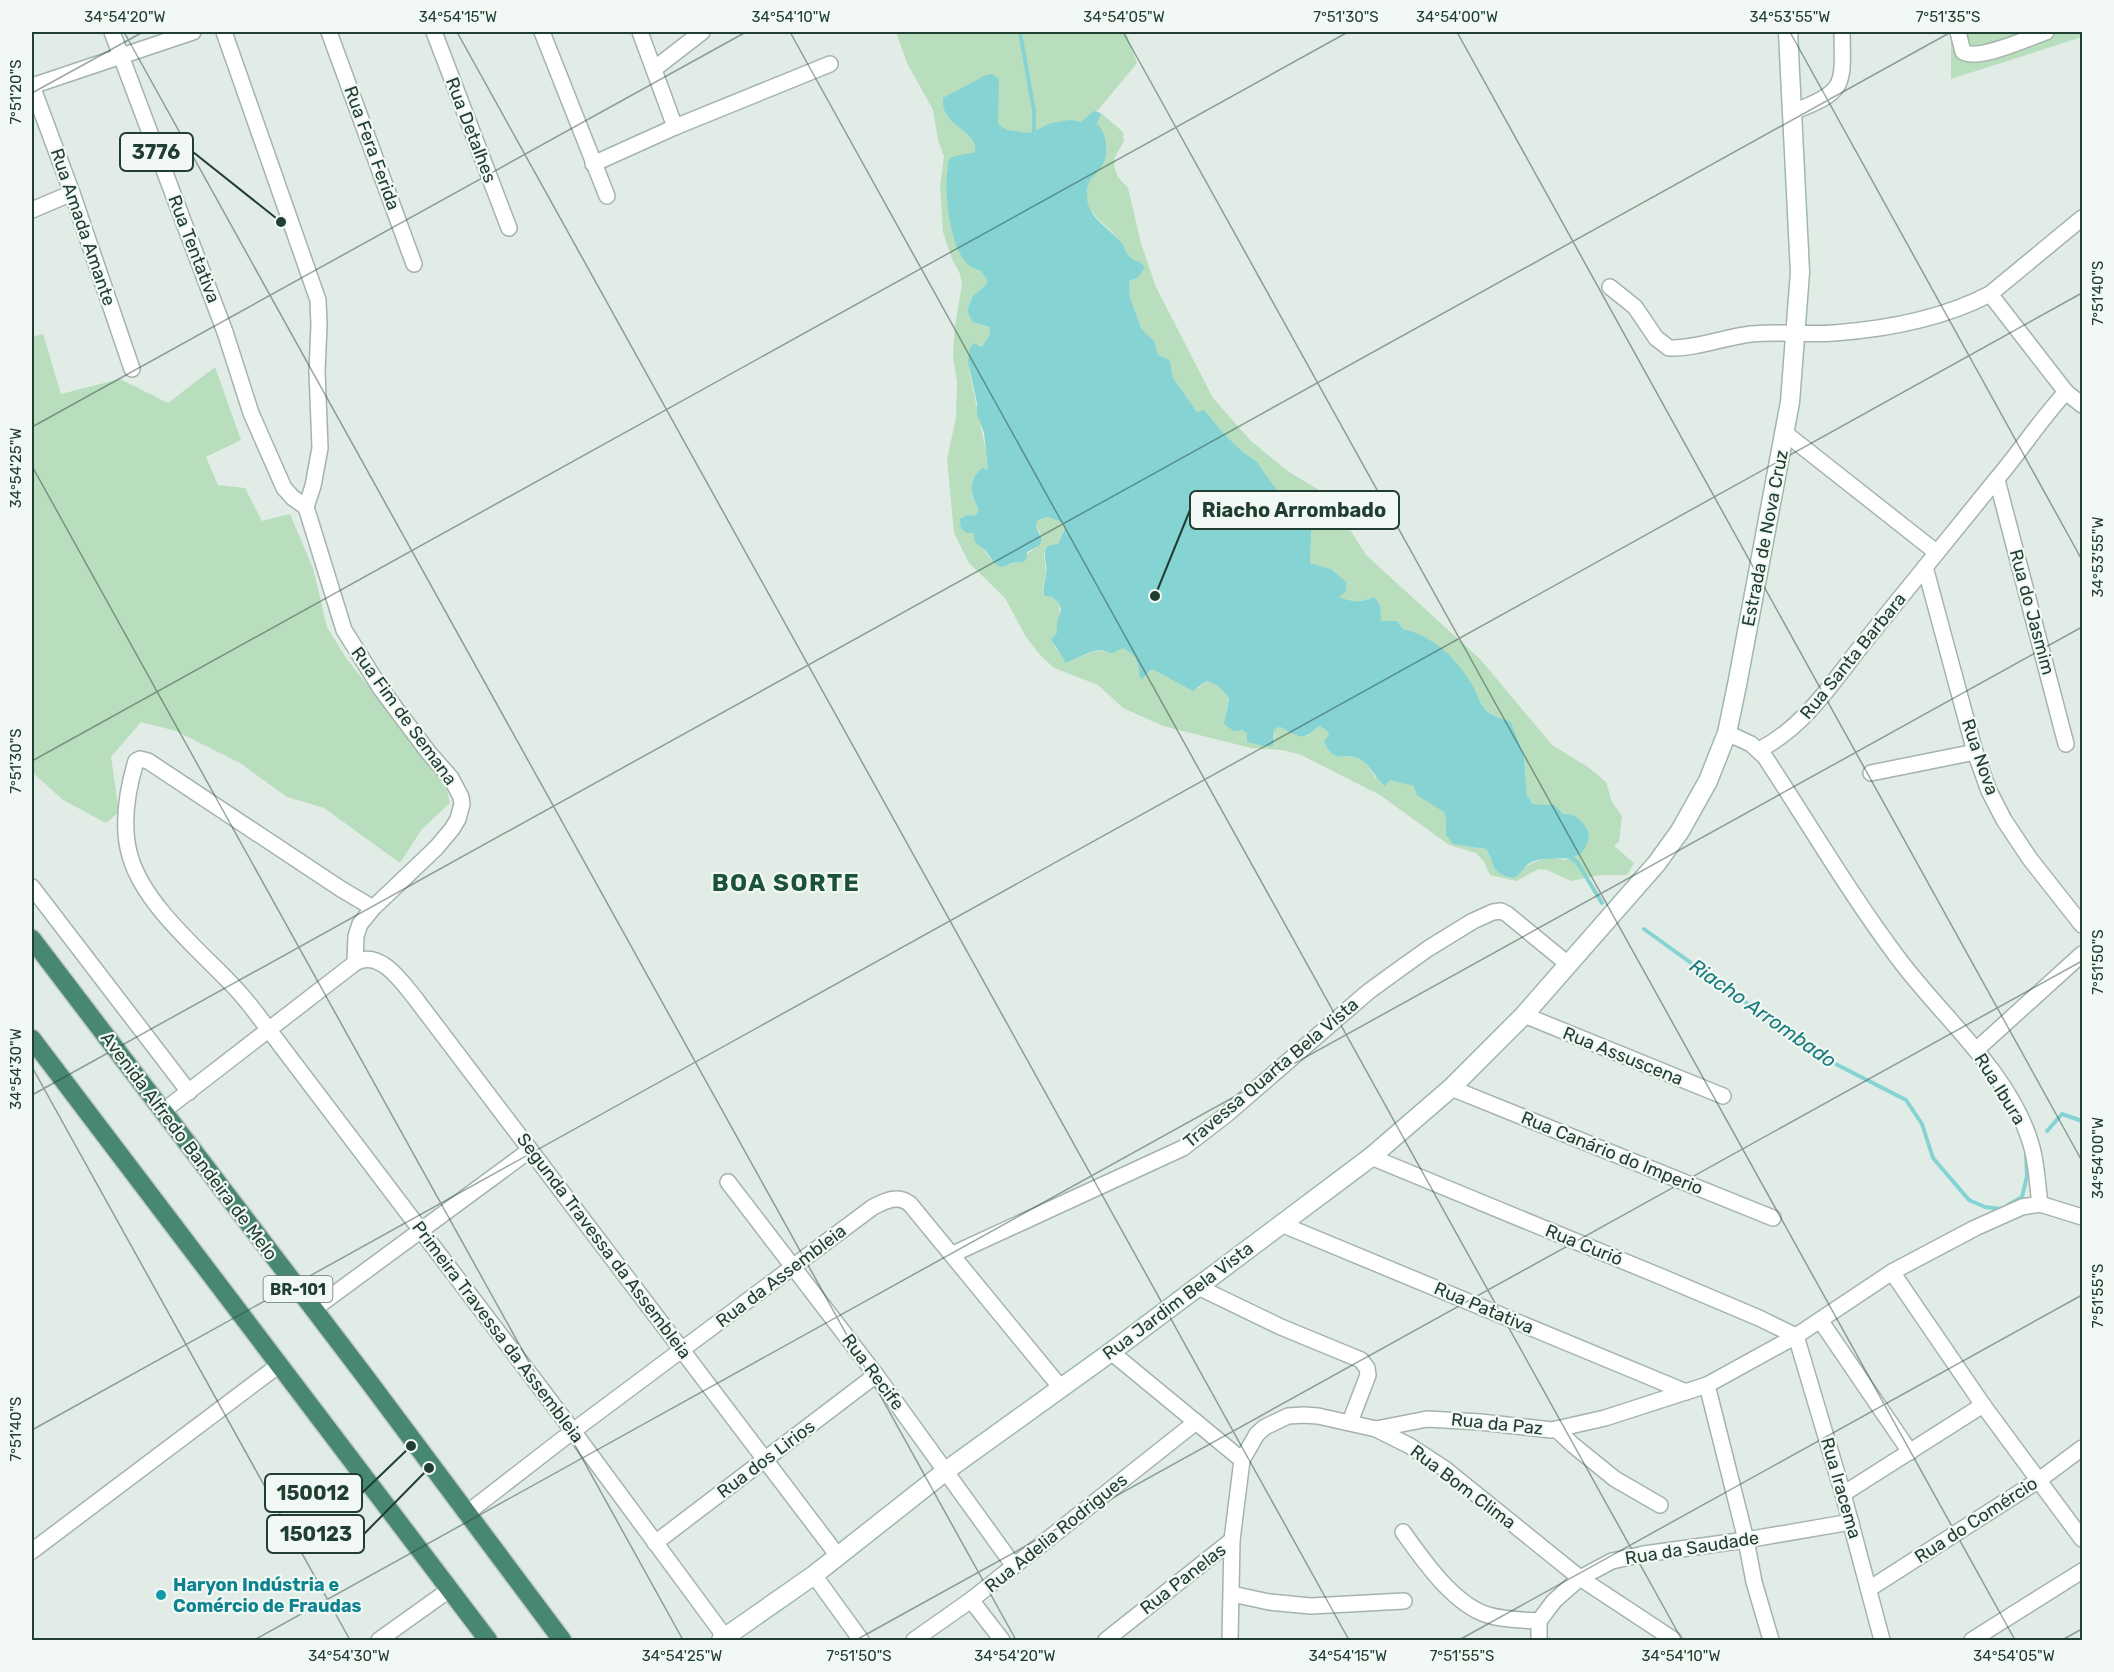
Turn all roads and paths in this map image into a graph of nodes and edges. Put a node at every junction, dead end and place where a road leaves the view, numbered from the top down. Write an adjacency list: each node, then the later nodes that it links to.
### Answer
1 (112, 32): 13 (street, Rua Tentativa)
2 (193, 32): 13 (street)
3 (224, 32): 34 (street)
4 (329, 32): 25 (street, Rua Fera Ferida)
5 (434, 32): 24 (street, Rua Detalhes)
6 (542, 32): 19 (street)
7 (640, 32): 15 (street)
8 (702, 32): 15 (street)
9 (1788, 32): 17 (main road, Estrada de Nova Cruz)
10 (1842, 32): 17 (street)
11 (1958, 32): 12 (street)
12 (2046, 32)
13 (121, 57): 16 (street); 34 (street, Rua Tentativa)
14 (830, 64): 18 (street)
15 (654, 69): 18 (street)
16 (32, 86): 20 (street, Rua Amada Amante)
17 (1793, 112): 28 (main road, Estrada de Nova Cruz)
18 (675, 127): 19 (street)
19 (593, 164): 21 (street)
20 (72, 193): 22 (street); 29 (street, Rua Amada Amante)
21 (607, 196)
22 (32, 210)
23 (2082, 218): 27 (street)
24 (508, 228)
25 (414, 264)
26 (1610, 287): 28 (street)
27 (1990, 294): 28 (street); 30 (street)
28 (1796, 333): 32 (main road, Estrada de Nova Cruz)
29 (132, 369)
30 (2066, 392): 31 (street); 33 (street, Rua Santa Barbara)
31 (2082, 405)
32 (1785, 433): 35 (street); 37 (main road, Estrada de Nova Cruz)
33 (1997, 480): 35 (street, Rua Santa Barbara); 38 (street, Rua do Jasmim)
34 (306, 507): 43 (street, Rua Fim de Semana)
35 (1936, 552): 36 (street, Rua Santa Barbara)
36 (1925, 567): 39 (street, Rua Santa Barbara); 40 (street, Rua Nova)
37 (1726, 733): 39 (street, Rua Ibura); 45 (main road, Estrada de Nova Cruz)
38 (2066, 744)
39 (1759, 750): 53 (street, Rua Ibura)
40 (1975, 752): 41 (street); 44 (street, Rua Nova)
41 (1871, 773)
42 (32, 887): 55 (street)
43 (373, 908): 48 (street, Rua Fim de Semana); 51 (street, Primeira Travessa da Assembleia)
44 (2082, 925)
45 (1603, 926): 49 (main road, Rua Jardim Bela Vista)
46 (32, 939): 57 (highway, Avenida Alfredo Bandeira de Melo / BR-101)
47 (2082, 954): 53 (street)
48 (355, 963): 51 (street); 58 (street, Segunda Travessa da Assembleia)
49 (1569, 965): 50 (main road, Rua Jardim Bela Vista); 66 (street, Travessa Quarta Bela Vista)
50 (1524, 1015): 54 (main road, Rua Jardim Bela Vista); 56 (street, Rua Assuscena)
51 (269, 1030): 55 (street); 65 (street, Primeira Travessa da Assembleia)
52 (32, 1039): 75 (highway, BR-101)
53 (1976, 1050): 61 (street, Rua Ibura)
54 (1451, 1088): 59 (main road, Rua Jardim Bela Vista); 63 (street, Rua Canário do Imperio)
55 (189, 1092): 57 (street)
56 (1723, 1096)
57 (162, 1112): 70 (highway, Avenida Alfredo Bandeira de Melo / BR-101)
58 (530, 1150): 65 (street); 73 (street, Segunda Travessa da Assembleia)
59 (1371, 1157): 64 (main road, Rua Jardim Bela Vista); 72 (street, Rua Curió)
60 (728, 1182): 67 (street, Rua Recife)
61 (2040, 1204): 62 (street); 68 (street)
62 (2082, 1217)
63 (1773, 1218)
64 (1281, 1224): 69 (main road, Rua Jardim Bela Vista); 79 (street, Rua Patativa)
65 (422, 1230): 70 (street); 85 (street, Primeira Travessa da Assembleia)
66 (953, 1254): 67 (street, Rua da Assembleia); 78 (street, Rua da Assembleia)
67 (792, 1268): 73 (street, Rua da Assembleia); 76 (street, Rua Recife)
68 (1892, 1272): 71 (street); 80 (street)
69 (1196, 1286): 74 (main road, Rua Jardim Bela Vista); 82 (street)
70 (314, 1309): 94 (highway, Avenida Alfredo Bandeira de Melo / BR-101)
71 (1820, 1320): 72 (street); 87 (street)
72 (1796, 1336): 77 (street); 92 (street, Rua Iracema)
73 (682, 1350): 85 (street, Rua da Assembleia); 88 (street, Segunda Travessa da Assembleia)
74 (1111, 1352): 78 (main road, Rua Jardim Bela Vista); 81 (street)
75 (279, 1365): 101 (street); 108 (highway, BR-101)
76 (876, 1375): 88 (street, Rua dos Lirios); 90 (street, Rua Recife)
77 (1707, 1385): 79 (street); 99 (street)
78 (1061, 1388): 90 (main road, Rua Jardim Bela Vista)
79 (1686, 1392): 84 (street, Rua da Paz)
80 (1983, 1405): 87 (street); 91 (street)
81 (1196, 1422): 89 (street); 103 (street, Rua Adelia Rodrigues)
82 (1350, 1422): 83 (street, Rua Bom Clima); 89 (street, Rua Bom Clima)
83 (1376, 1429): 84 (street, Rua da Paz); 106 (street, Rua Bom Clima)
84 (1556, 1429): 93 (street)
85 (573, 1431): 94 (street, Rua da Assembleia); 100 (street, Primeira Travessa da Assembleia)
86 (2082, 1448): 91 (street, Rua do Comércio)
87 (1910, 1452): 92 (street)
88 (766, 1460): 100 (street, Rua dos Lirios); 102 (street, Segunda Travessa da Assembleia)
89 (1242, 1460): 98 (street)
90 (947, 1470): 102 (main road, Rua Jardim Bela Vista); 103 (street, Rua Recife)
91 (2039, 1480): 97 (street); 107 (street, Rua do Comércio)
92 (1843, 1494): 95 (street, Rua Iracema)
93 (1660, 1505)
94 (467, 1512): 117 (highway, Avenida Alfredo Bandeira de Melo / BR-101)
95 (1851, 1522): 99 (street, Rua da Saudade); 107 (street, Rua Iracema)
96 (1403, 1532): 112 (street)
97 (2082, 1539)
98 (1232, 1540): 109 (street); 113 (street, Rua Panelas)
99 (1746, 1540): 106 (street, Rua da Saudade); 124 (street)
100 (655, 1543): 114 (street, Primeira Travessa da Assembleia)
101 (32, 1551)
102 (838, 1556): 105 (main road, Rua Jardim Bela Vista)
103 (1014, 1566): 110 (street, Rua Adelia Rodrigues)
104 (2082, 1571): 126 (street)
105 (813, 1575): 114 (main road, Rua Jardim Bela Vista); 118 (street)
106 (1580, 1578): 112 (street, Rua da Saudade); 123 (street, Rua Bom Clima)
107 (1869, 1589): 125 (street, Rua Iracema)
108 (449, 1590): 115 (street); 116 (highway, BR-101)
109 (1232, 1594): 111 (street); 121 (street)
110 (971, 1600): 119 (street, Rua Adelia Rodrigues); 120 (street)
111 (1404, 1601)
112 (1539, 1621): 122 (street)
113 (1112, 1638)
114 (723, 1639)
115 (379, 1641)
116 (488, 1641)
117 (562, 1641)
118 (861, 1641)
119 (914, 1641)
120 (1002, 1641)
121 (1230, 1641)
122 (1539, 1641)
123 (1674, 1641)
124 (1771, 1641)
125 (1882, 1641)
126 (1972, 1641)

